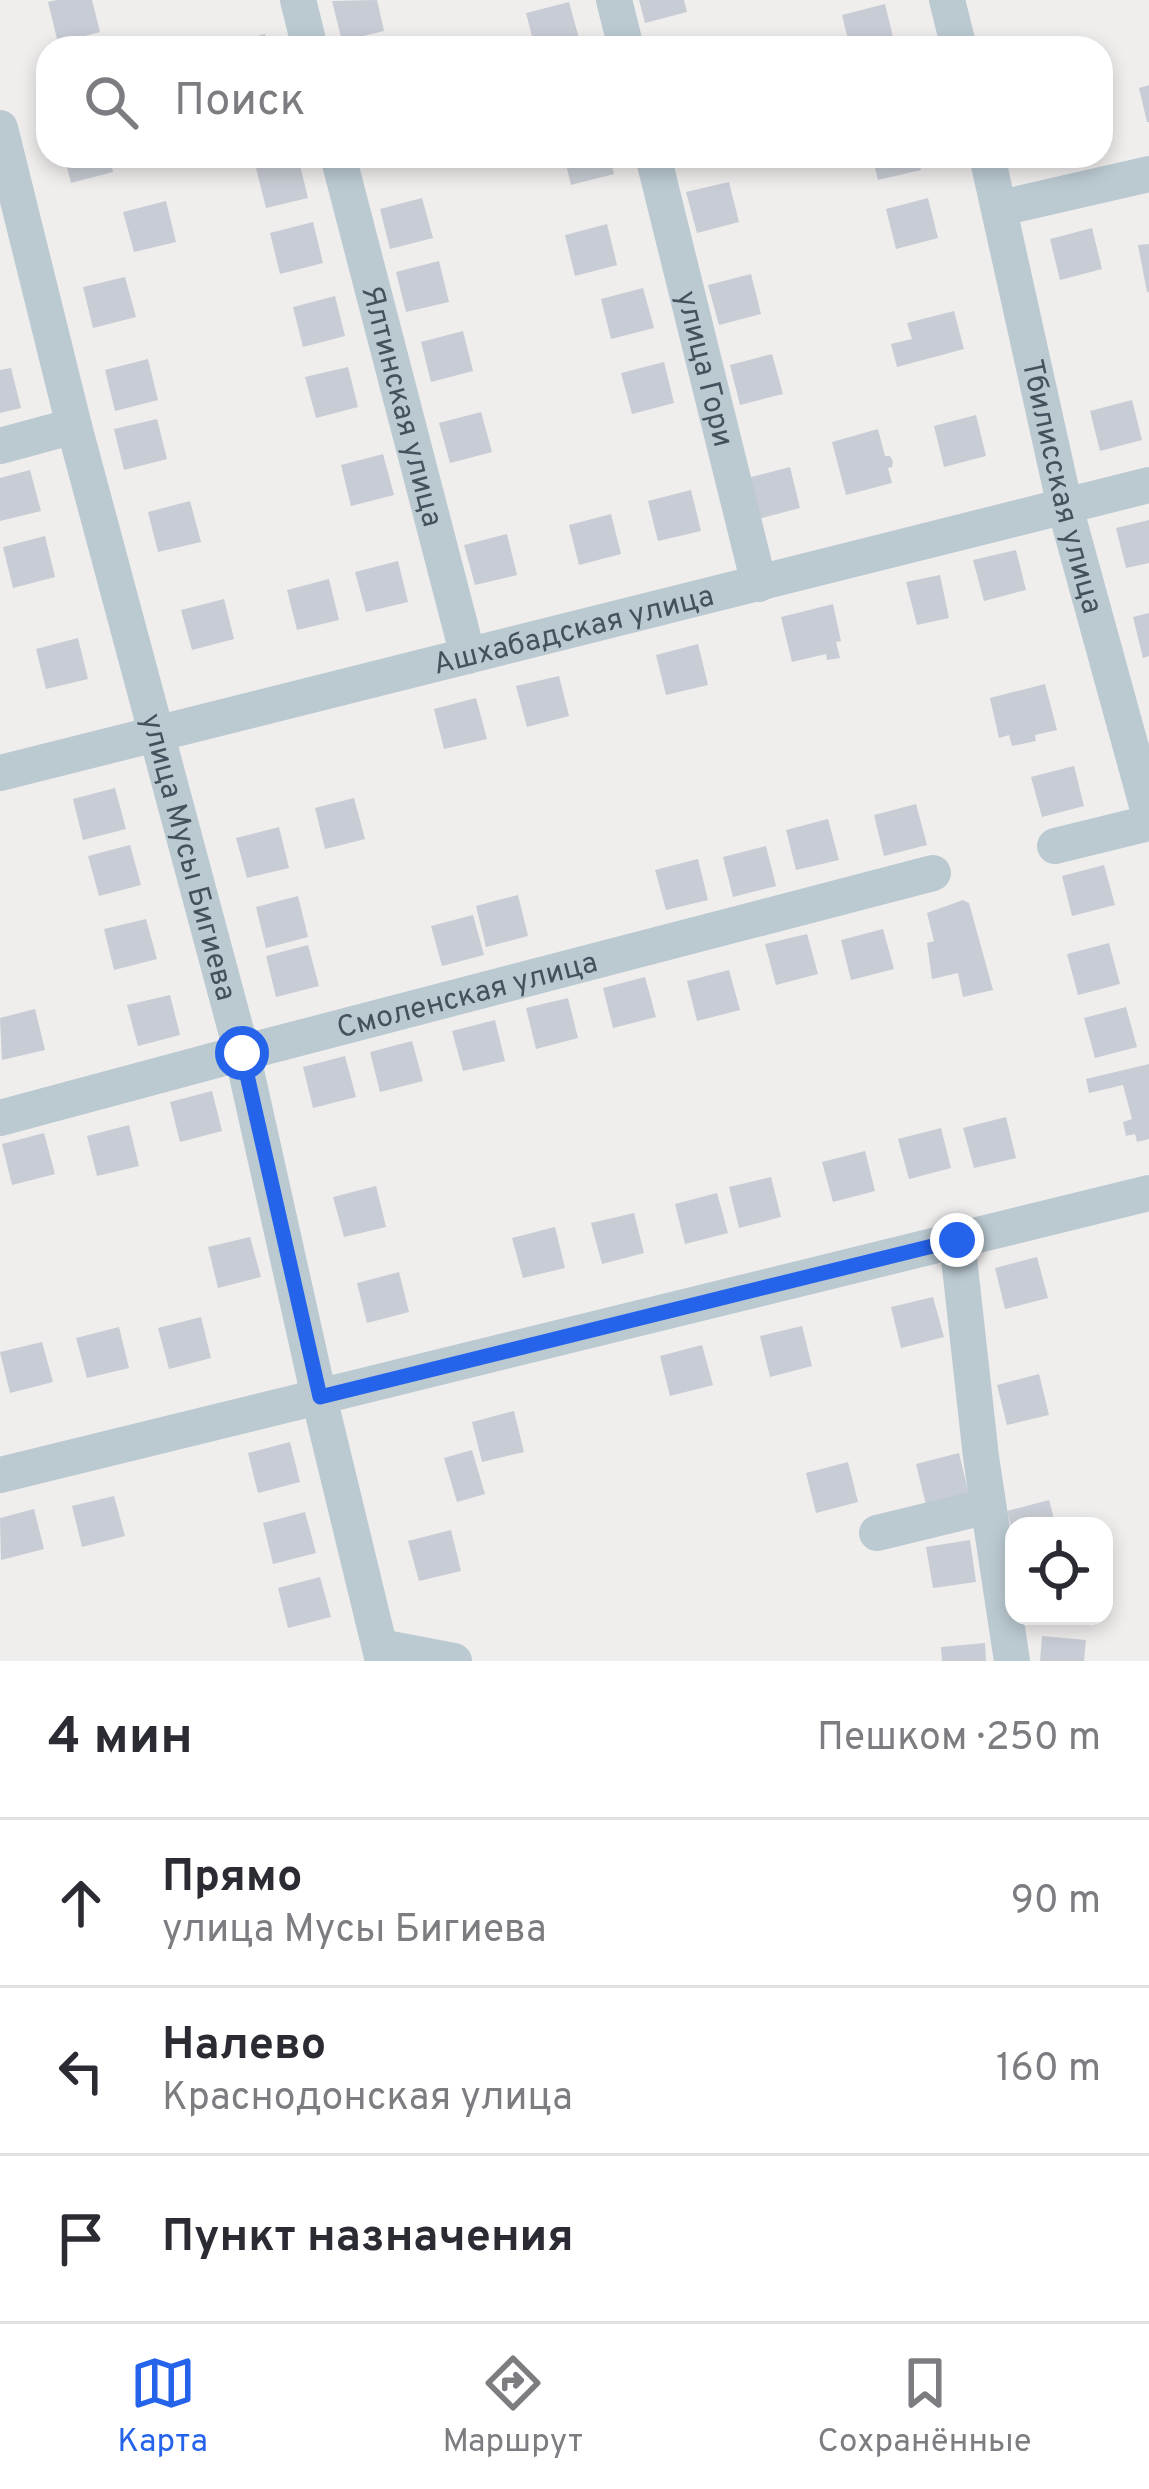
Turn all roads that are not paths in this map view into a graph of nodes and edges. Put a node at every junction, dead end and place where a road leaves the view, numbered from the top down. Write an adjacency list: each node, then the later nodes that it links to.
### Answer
1 (298, 0): 4 (street)
2 (614, 0): 5 (street)
3 (946, 0): 6 (street)
4 (307, 36)
5 (623, 36)
6 (956, 36)
7 (2, 148): 13 (street, улица Мусы Бигиева)
8 (341, 168): 18 (street, Ялтинская улица)
9 (656, 168): 17 (street, улица Гори)
10 (990, 168): 12 (street, Тбилисская улица)
11 (1149, 174): 12 (street)
12 (1001, 208): 16 (street, Тбилисская улица)
13 (74, 426): 14 (street); 19 (street, улица Мусы Бигиева)
14 (0, 446)
15 (1149, 485): 16 (street, Ашхабадская улица)
16 (1065, 507): 17 (street, Ашхабадская улица); 21 (street, Тбилисская улица)
17 (758, 584): 18 (street, Ашхабадская улица)
18 (468, 656): 19 (street, Ашхабадская улица)
19 (156, 734): 20 (street, Ашхабадская улица); 25 (street, улица Мусы Бигиева)
20 (0, 773)
21 (1149, 813)
22 (1149, 823): 23 (street)
23 (1054, 846)
24 (933, 873): 25 (street, Смоленская улица)
25 (242, 1053): 26 (street, Смоленская улица); 29 (street, улица Мусы Бигиева)
26 (0, 1118)
27 (1149, 1193): 28 (street)
28 (957, 1240): 29 (street); 31 (street)
29 (320, 1397): 30 (street); 33 (street, улица Мусы Бигиева)
30 (0, 1475)
31 (988, 1506): 32 (street); 35 (street)
32 (878, 1533)
33 (382, 1654): 34 (street)
34 (454, 1661)
35 (1012, 1661)

